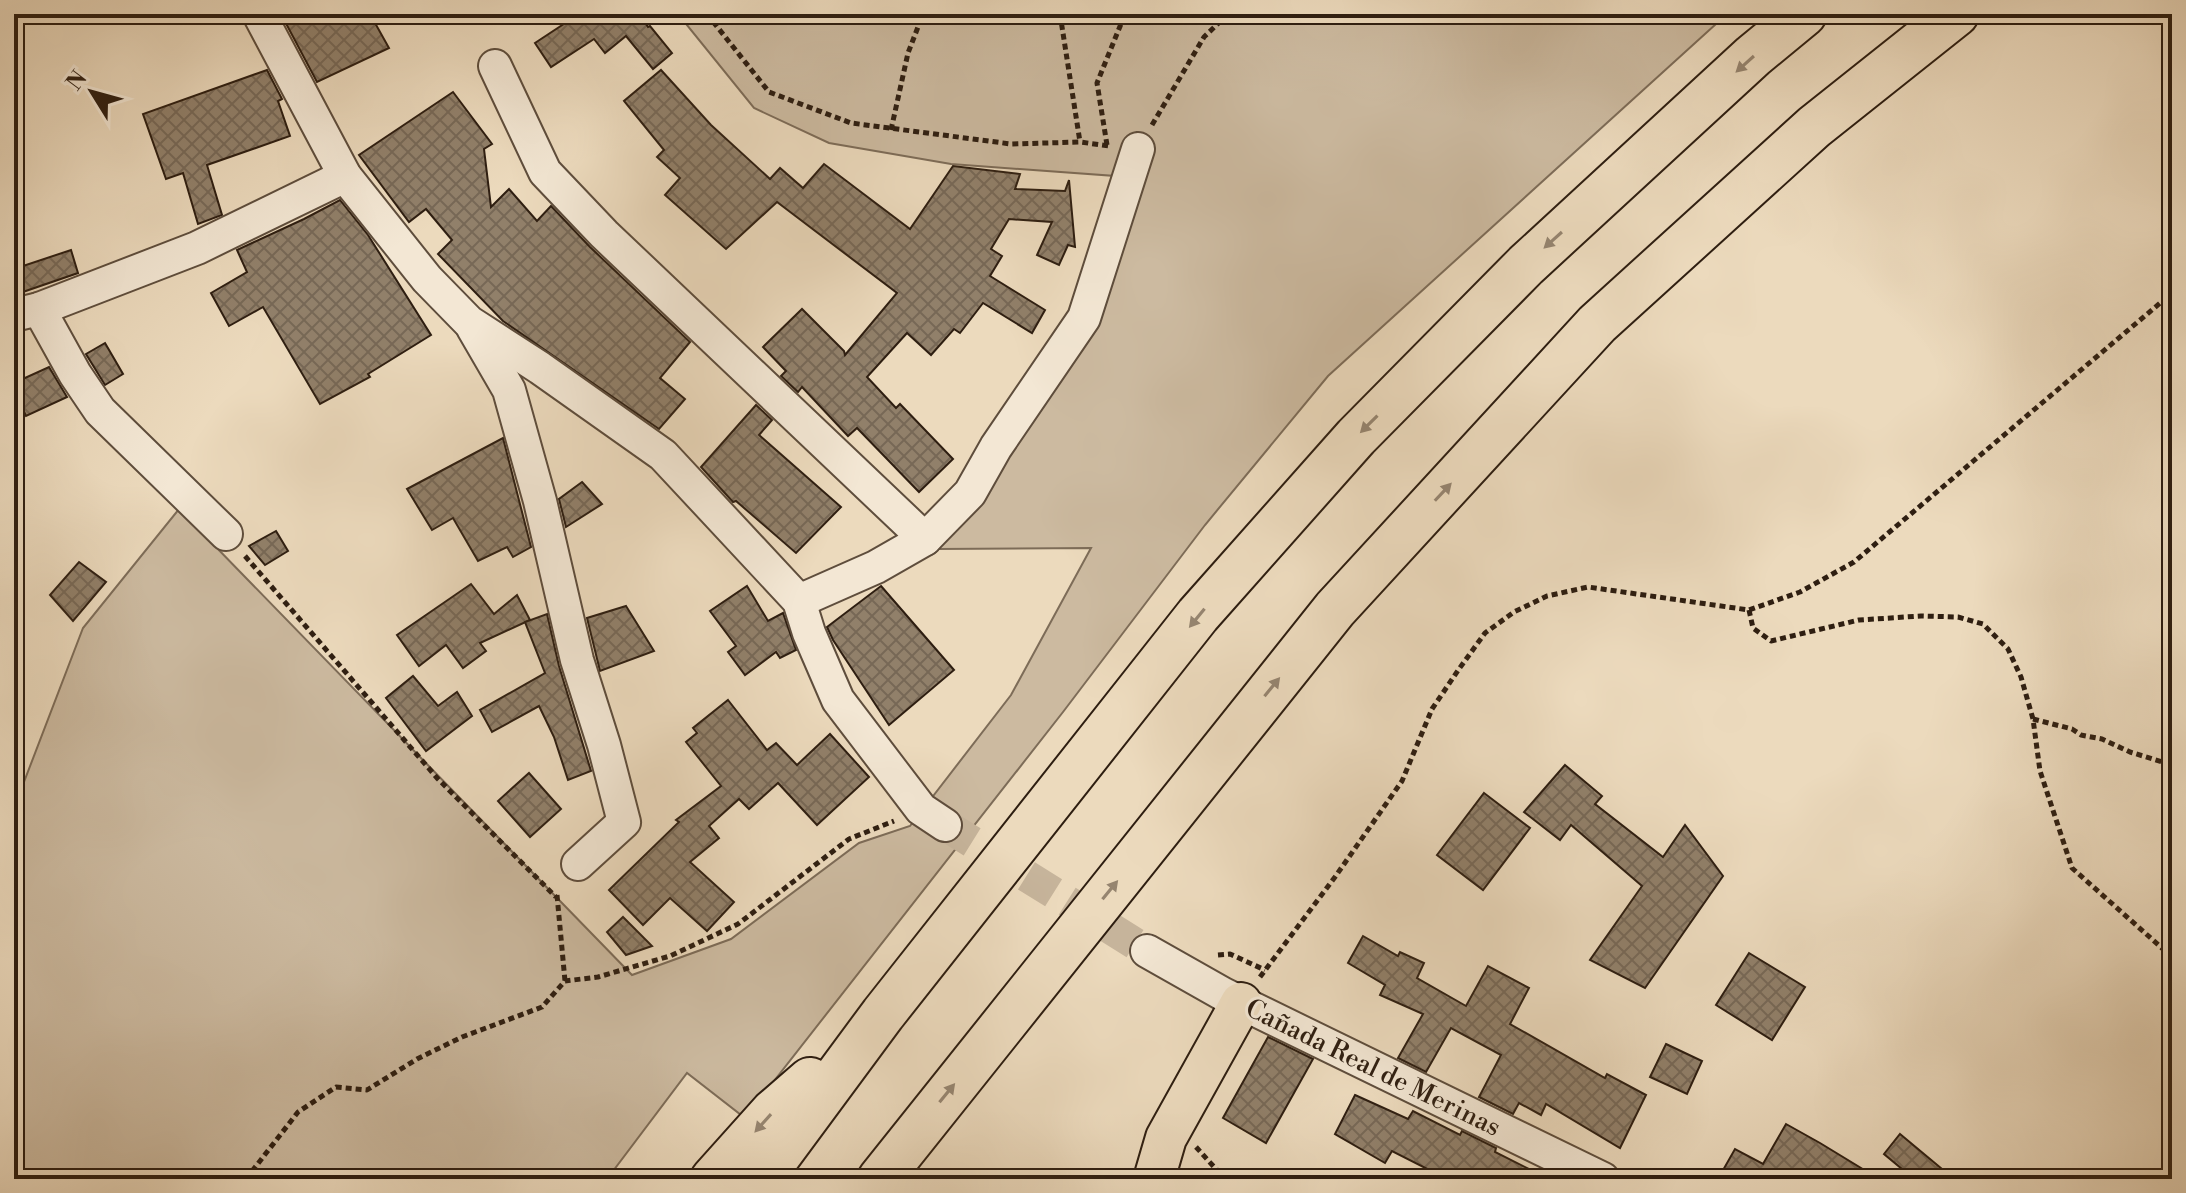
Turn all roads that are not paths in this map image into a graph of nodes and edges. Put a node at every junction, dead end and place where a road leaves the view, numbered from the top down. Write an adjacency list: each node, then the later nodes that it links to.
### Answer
1 (259, 14): 6 (street)
2 (1804, 14): 16 (highway, one-way to 16)
3 (1956, 14): 18 (highway, one-way to 3)
4 (495, 66): 10 (street)
5 (1123, 147): 10 (street)
6 (345, 176): 7 (street); 8 (street)
7 (26, 312): 9 (street)
8 (469, 322): 11 (street); 13 (street)
9 (226, 534)
10 (925, 539): 11 (street)
11 (799, 601): 12 (street)
12 (933, 817)
13 (578, 864)
14 (1147, 951): 15 (street, Cañada Real de Merinas)
15 (1241, 1003): 17 (main road); 23 (street, Cañada Real de Merinas)
16 (883, 1014): 19 (highway, one-way to 19); 20 (highway)
17 (1166, 1138): 21 (main road); 22 (main road)
18 (891, 1171)
19 (713, 1179)
20 (761, 1179)
21 (1154, 1179)
22 (1171, 1179)
23 (1603, 1179)

